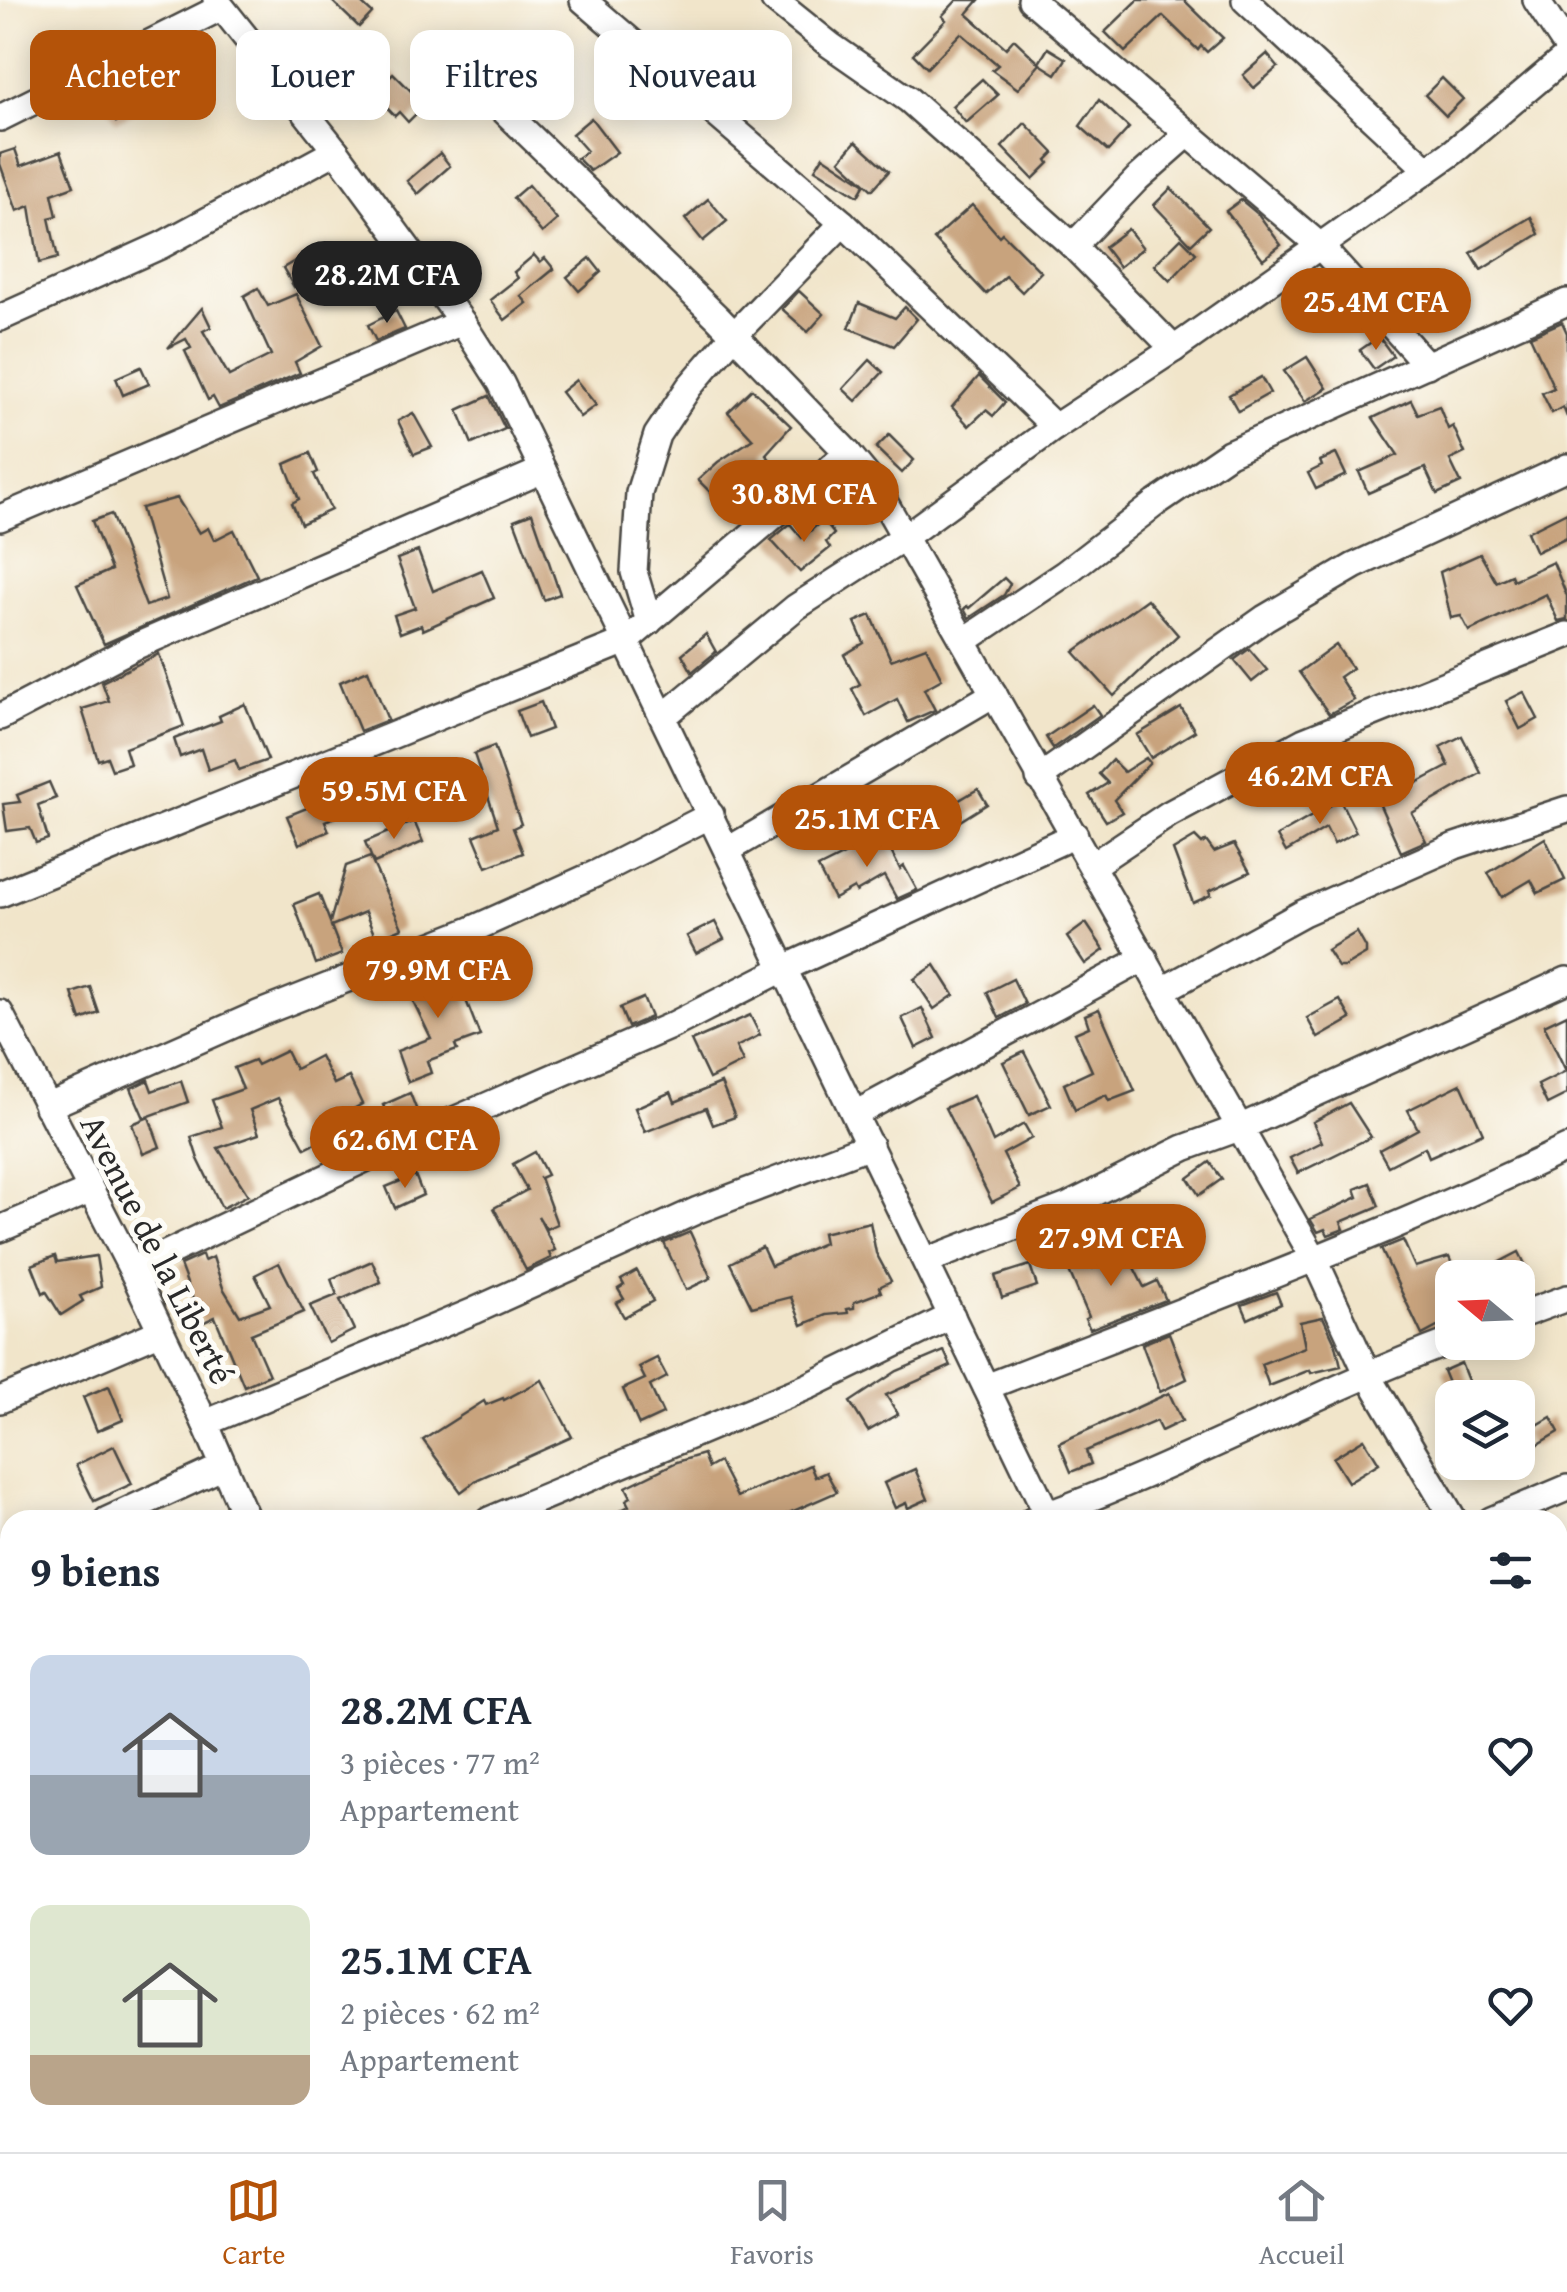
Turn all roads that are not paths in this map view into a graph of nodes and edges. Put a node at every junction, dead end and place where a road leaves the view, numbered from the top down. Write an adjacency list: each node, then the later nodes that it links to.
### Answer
1 (583, 0): 14 (street)
2 (774, 0): 15 (street)
3 (1031, 0): 11 (street)
4 (1245, 0): 13 (street)
5 (1536, 0): 7 (street)
6 (218, 4): 9 (street); 12 (street)
7 (1567, 47)
8 (1567, 56): 13 (street)
9 (0, 118)
10 (513, 120): 20 (street)
11 (1188, 134): 15 (street); 16 (street)
12 (336, 152): 18 (street); 19 (street)
13 (1428, 170): 16 (street)
14 (844, 223): 20 (street); 23 (street)
15 (1073, 246): 21 (street)
16 (1319, 246): 21 (street); 22 (street)
17 (1567, 302): 22 (street)
18 (0, 318)
19 (462, 322): 26 (street); 27 (street)
20 (734, 335): 24 (street); 29 (street)
21 (1174, 349): 23 (street)
22 (1427, 365): 32 (street)
23 (1055, 427): 28 (street)
24 (848, 453): 28 (street); 29 (street)
25 (1567, 467): 36 (street)
26 (543, 470): 31 (street); 34 (street)
27 (0, 518)
28 (906, 536): 32 (street); 35 (street)
29 (648, 622): 31 (street)
30 (1567, 635): 41 (street)
31 (626, 640): 35 (street); 42 (street)
32 (964, 642): 33 (street)
33 (994, 694): 36 (street); 40 (street)
34 (0, 717)
35 (663, 717): 38 (street)
36 (1038, 778): 39 (street)
37 (1567, 810): 46 (street)
38 (710, 815): 40 (street); 49 (street)
39 (1076, 835): 41 (street); 44 (street)
40 (728, 850): 44 (street)
41 (1093, 866): 43 (street)
42 (0, 894)
43 (1145, 958): 46 (street); 50 (street)
44 (786, 968): 50 (street); 58 (street)
45 (1567, 980): 51 (street)
46 (1163, 990): 51 (street)
47 (0, 1012): 48 (street, Avenue de la Liberté)
48 (8, 1045): 49 (street, Avenue de la Liberté)
49 (47, 1107): 54 (street, Avenue de la Liberté)
50 (855, 1114): 52 (street)
51 (1239, 1128): 56 (street); 57 (street)
52 (870, 1146): 57 (street); 67 (street)
53 (1567, 1148): 56 (street)
54 (88, 1191): 55 (street); 58 (street, Avenue de la Liberté)
55 (0, 1228)
56 (1315, 1260): 64 (street); 65 (street)
57 (926, 1262): 61 (street)
58 (132, 1270): 62 (street, Avenue de la Liberté)
59 (1567, 1298): 60 (street)
60 (1535, 1310)
61 (952, 1316): 65 (street); 72 (street)
62 (160, 1332): 66 (street); 67 (street, Avenue de la Liberté)
63 (1435, 1347): 64 (street)
64 (1367, 1373): 74 (street); 75 (street)
65 (986, 1387): 73 (street)
66 (0, 1400)
67 (205, 1423): 68 (street, Avenue de la Liberté)
68 (222, 1467): 70 (street); 71 (street, Avenue de la Liberté)
69 (1567, 1488): 76 (street)
70 (129, 1510)
71 (242, 1510)
72 (512, 1510)
73 (1040, 1510)
74 (1061, 1510)
75 (1448, 1510)
76 (1515, 1510)

